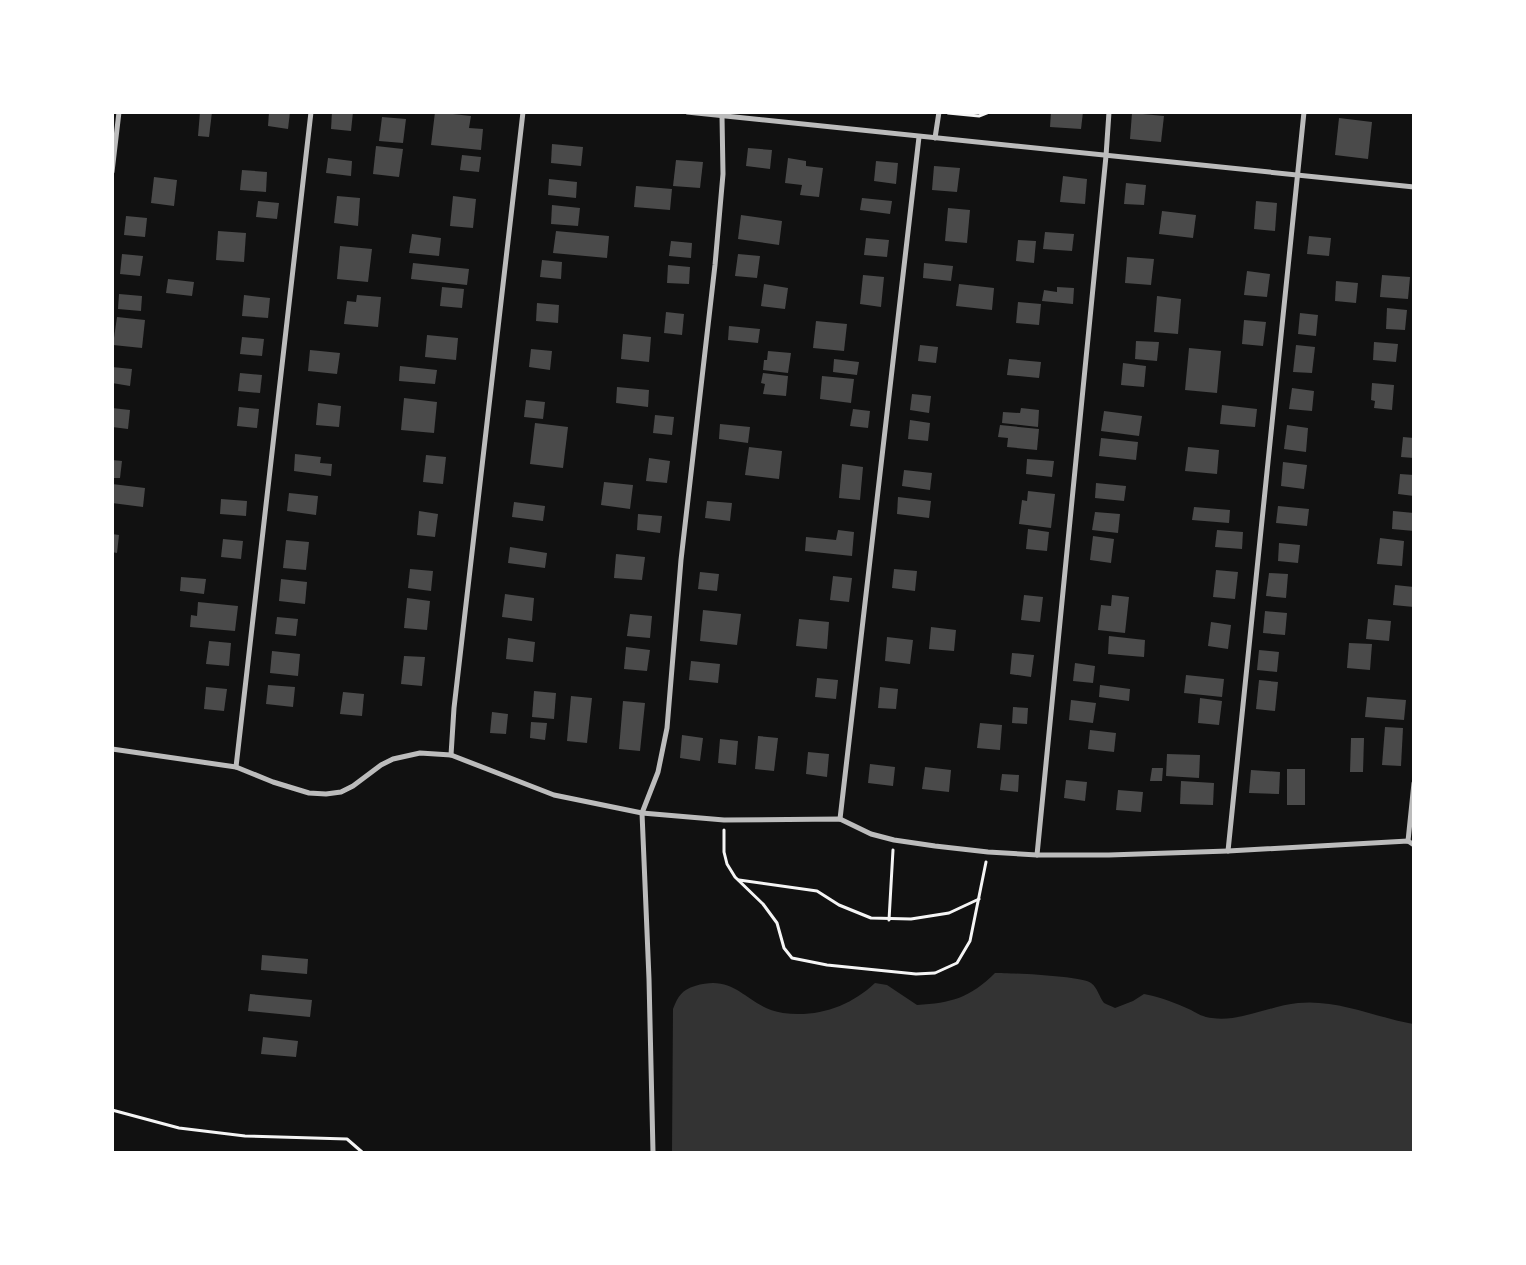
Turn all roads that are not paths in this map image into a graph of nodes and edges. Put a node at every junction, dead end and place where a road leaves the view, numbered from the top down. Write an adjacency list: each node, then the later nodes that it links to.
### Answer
1 (119, 112): 12 (street)
2 (311, 112): 17 (street)
3 (523, 112): 16 (street)
4 (687, 112): 8 (street)
5 (939, 112): 10 (street)
6 (1109, 112): 11 (street)
7 (1304, 112): 13 (street)
8 (722, 116): 9 (street); 19 (street)
9 (918, 137): 10 (street); 20 (street)
10 (936, 138): 11 (street)
11 (1106, 156): 13 (street); 24 (street)
12 (112, 172)
13 (1298, 175): 14 (street); 23 (street)
14 (1414, 187)
15 (112, 749): 17 (street)
16 (451, 755): 17 (street); 19 (street)
17 (236, 767)
18 (1414, 784): 21 (street)
19 (642, 813): 20 (street); 25 (street)
20 (840, 819): 24 (street)
21 (1408, 841): 22 (street); 23 (street)
22 (1414, 845)
23 (1228, 851): 24 (street)
24 (1036, 855)
25 (653, 1152)

